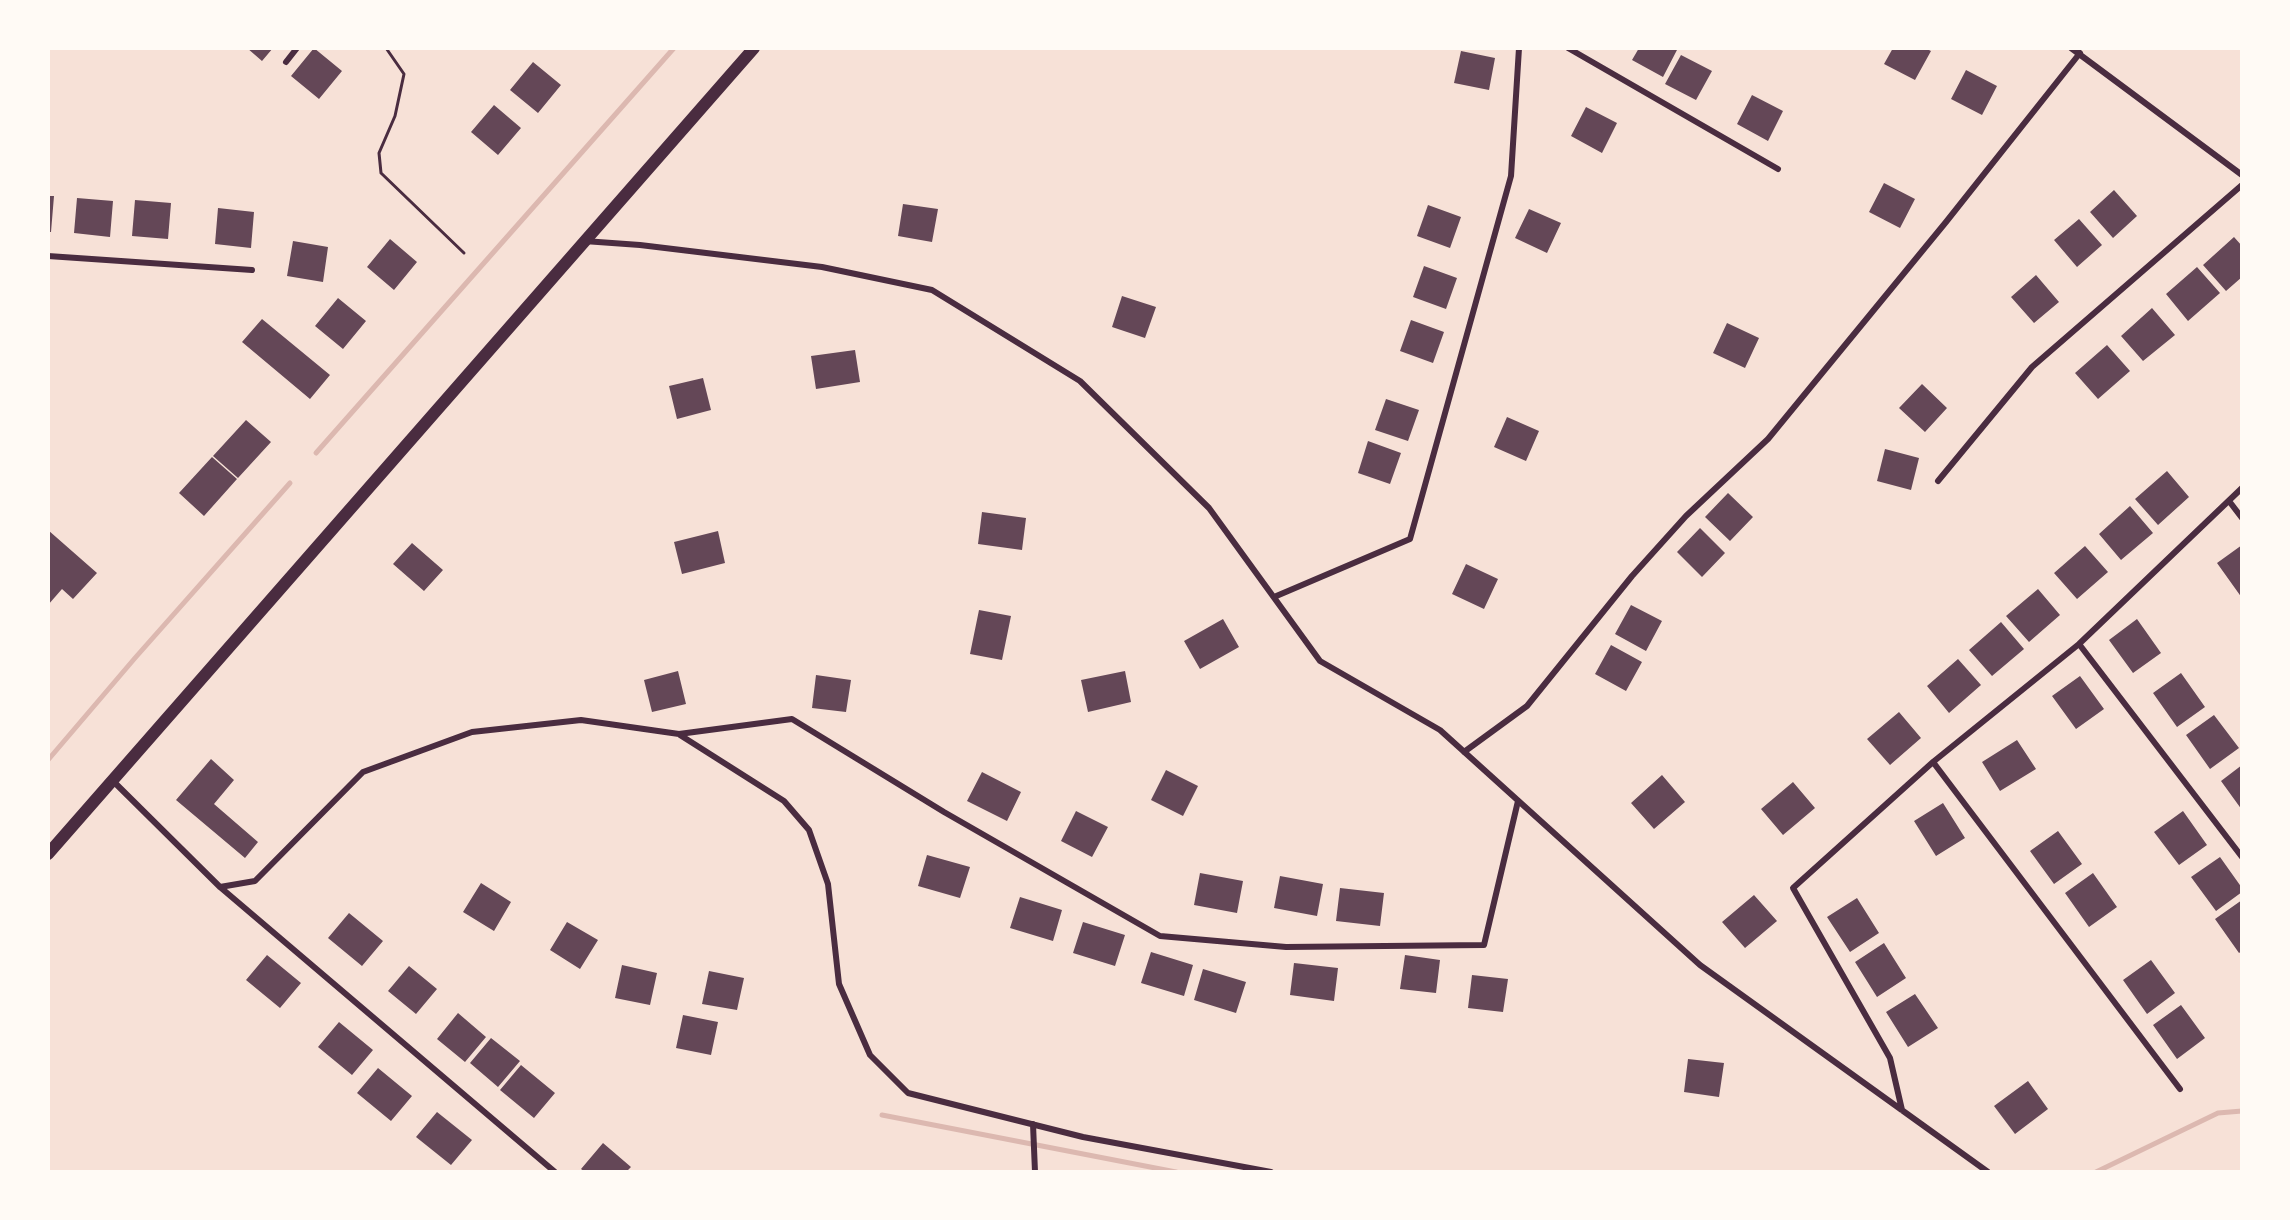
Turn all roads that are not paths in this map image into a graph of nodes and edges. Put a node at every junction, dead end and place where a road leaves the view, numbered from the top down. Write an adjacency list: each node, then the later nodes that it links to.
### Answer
1 (297, 48): 7 (street)
2 (754, 48): 11 (main road)
3 (1519, 48): 18 (street)
4 (1568, 48): 8 (street)
5 (2072, 48): 6 (street)
6 (2080, 53): 9 (street); 21 (street)
7 (286, 62)
8 (1778, 169)
9 (2242, 175)
10 (2242, 185): 14 (street)
11 (584, 241): 18 (street); 23 (main road)
12 (48, 256): 13 (street)
13 (252, 270)
14 (1938, 481)
15 (2242, 488): 16 (street)
16 (2229, 501): 17 (street); 19 (street)
17 (2242, 518)
18 (1274, 597): 21 (street)
19 (2079, 644): 22 (street); 26 (street)
20 (679, 734): 24 (street); 27 (street); 30 (street)
21 (1464, 752): 24 (street)
22 (1933, 762): 28 (street); 29 (street)
23 (112, 780): 25 (main road); 27 (street)
24 (1518, 801): 29 (street)
25 (48, 854)
26 (2242, 857)
27 (220, 886): 31 (street)
28 (2180, 1089)
29 (1902, 1110): 34 (street)
30 (1032, 1124): 32 (street); 33 (street)
31 (555, 1172)
32 (1035, 1172)
33 (1271, 1172)
34 (1988, 1172)

